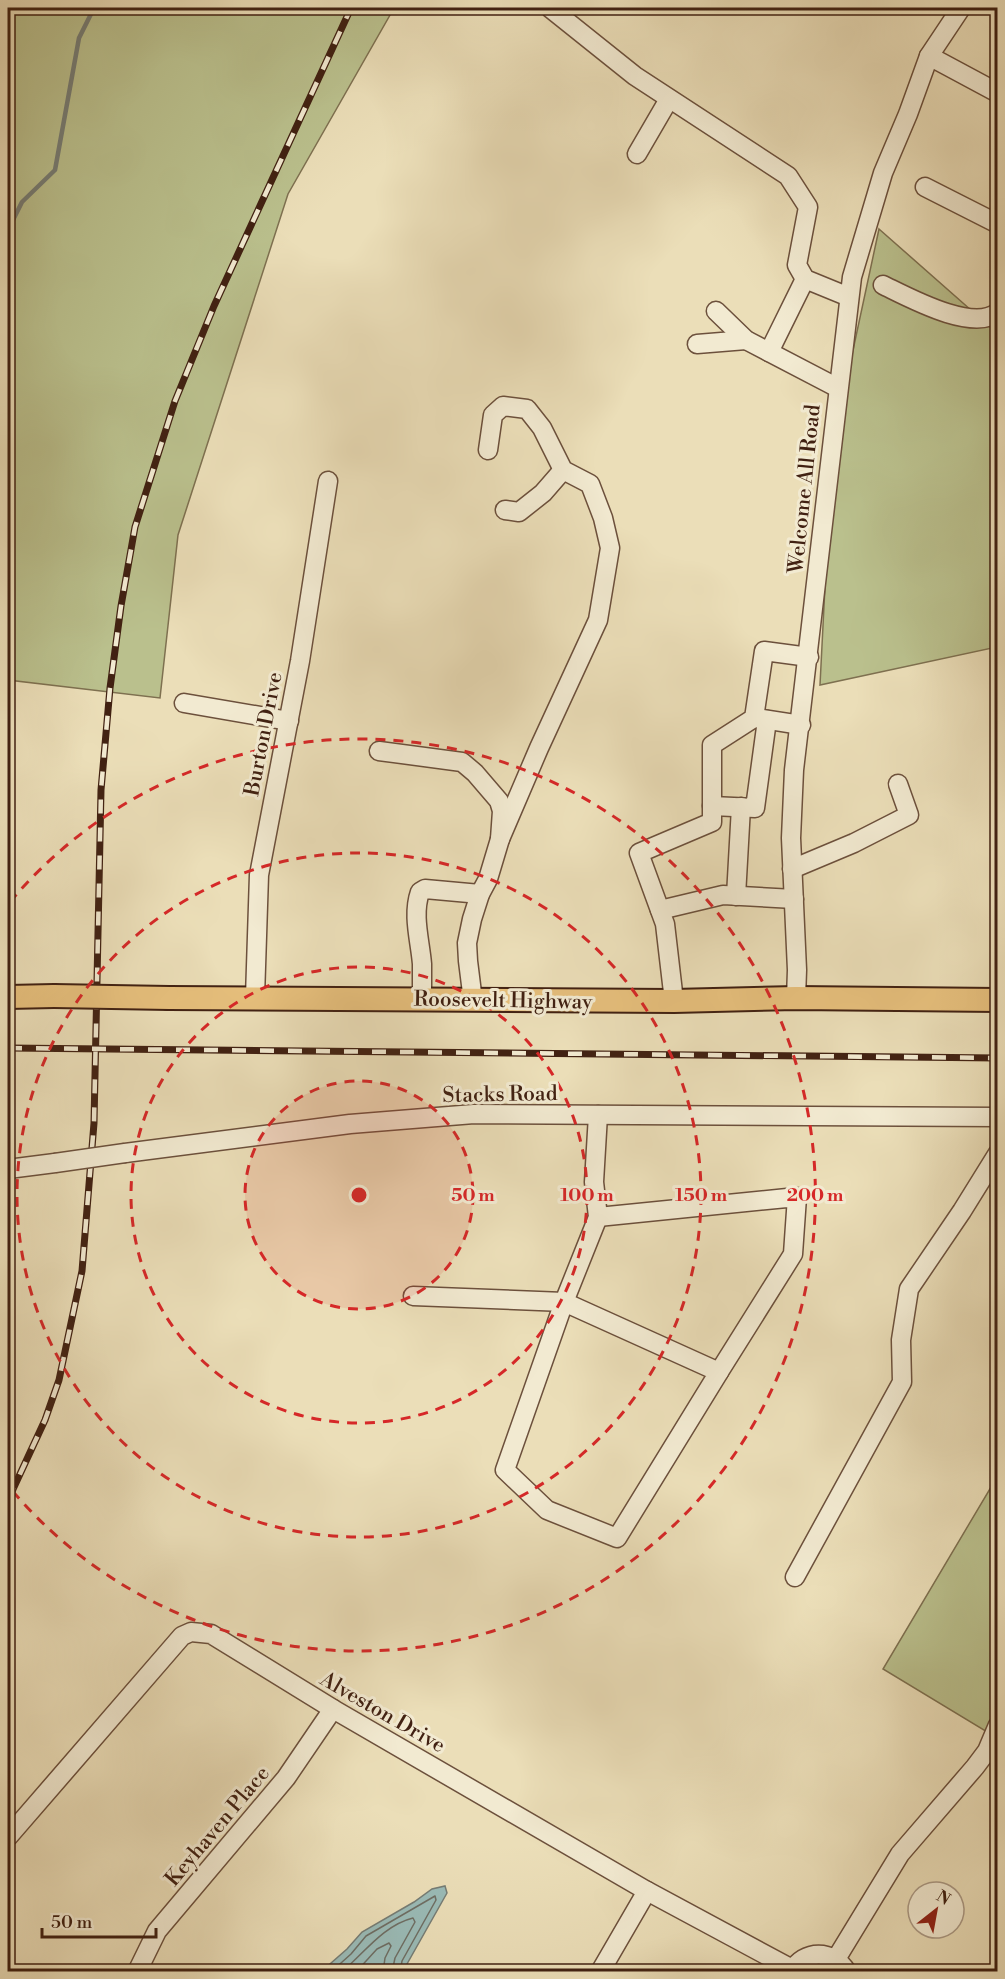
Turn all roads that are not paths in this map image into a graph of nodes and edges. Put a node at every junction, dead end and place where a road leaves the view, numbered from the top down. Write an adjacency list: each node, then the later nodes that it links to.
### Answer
1 (550, 8): 5 (street)
2 (962, 8): 3 (street, Welcome All Road)
3 (929, 56): 4 (street); 11 (street, Welcome All Road)
4 (998, 93)
5 (669, 99): 6 (street); 9 (street)
6 (637, 154)
7 (925, 187): 8 (street)
8 (998, 224)
9 (805, 279): 11 (street); 16 (street)
10 (883, 285): 13 (street)
11 (849, 297): 17 (street, Welcome All Road)
12 (716, 311): 14 (street)
13 (998, 312)
14 (746, 340): 15 (street); 16 (street)
15 (698, 344)
16 (769, 352): 17 (street)
17 (838, 388): 22 (street, Welcome All Road)
18 (488, 450): 19 (street)
19 (563, 470): 21 (street); 31 (street)
20 (328, 481): 25 (street, Burton Drive)
21 (505, 510)
22 (809, 657): 24 (street); 26 (street, Welcome All Road)
23 (184, 703): 25 (street)
24 (761, 719): 26 (street); 29 (street); 30 (street)
25 (289, 721): 38 (street, Burton Drive)
26 (801, 725): 32 (street, Welcome All Road)
27 (379, 751): 31 (street)
28 (898, 784): 32 (street)
29 (712, 806): 30 (street); 36 (street)
30 (741, 807): 34 (street)
31 (500, 839): 33 (street)
32 (792, 869): 35 (street, Welcome All Road)
33 (480, 894): 40 (street); 42 (street)
34 (736, 896): 35 (street); 36 (street)
35 (794, 899): 39 (street, Welcome All Road)
36 (660, 910): 43 (street)
37 (8, 997): 38 (main road, Roosevelt Highway, bridge)
38 (255, 997): 40 (main road, Roosevelt Highway)
39 (796, 998): 41 (main road, Roosevelt Highway); 43 (main road, Roosevelt Highway)
40 (422, 999): 42 (main road, Roosevelt Highway)
41 (998, 1000)
42 (473, 1001): 43 (main road, Roosevelt Highway)
43 (674, 1001)
44 (598, 1115): 45 (street, Stacks Road); 47 (street, Stacks Road, bridge); 48 (street)
45 (998, 1117)
46 (998, 1153): 52 (street)
47 (8, 1169)
48 (598, 1216): 50 (street); 51 (street)
49 (413, 1296): 50 (street)
50 (564, 1302): 51 (street); 51 (street)
51 (719, 1372)
52 (795, 1577)
53 (333, 1709): 55 (street, Alveston Drive); 56 (street, Alveston Drive); 59 (street, Keyhaven Place)
54 (998, 1725): 57 (street)
55 (8, 1837)
56 (647, 1891): 58 (street, Alveston Drive); 60 (street)
57 (842, 1965): 58 (street)
58 (791, 1970)
59 (138, 1971)
60 (600, 1971)

